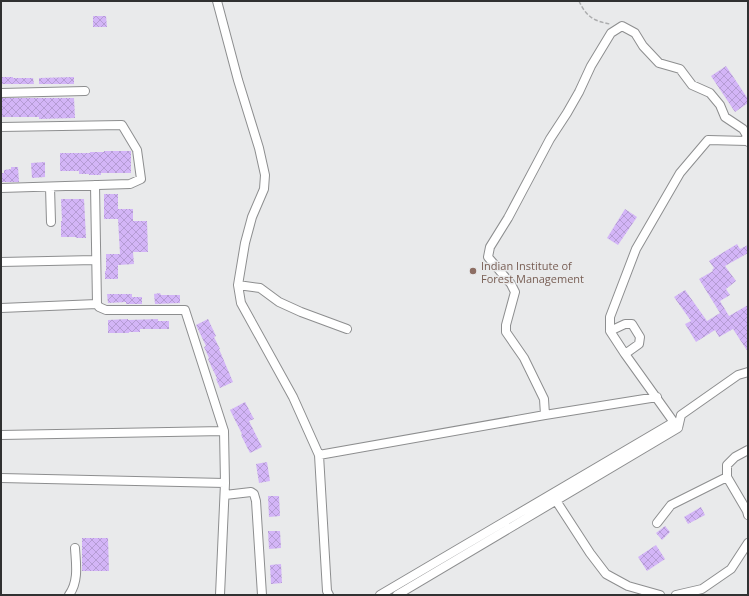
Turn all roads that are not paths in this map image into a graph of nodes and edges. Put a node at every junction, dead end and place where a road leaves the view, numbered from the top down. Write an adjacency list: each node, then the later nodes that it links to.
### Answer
1 (217, 1): 12 (street)
2 (85, 91): 3 (street)
3 (1, 93)
4 (1, 127): 7 (street)
5 (748, 141): 16 (street); 20 (street)
6 (50, 186): 7 (street); 8 (street); 9 (street)
7 (95, 186): 10 (street)
8 (1, 188)
9 (51, 222)
10 (95, 260): 11 (street); 13 (street)
11 (1, 262)
12 (238, 285): 15 (street); 25 (street)
13 (97, 304): 14 (street); 22 (street)
14 (1, 308)
15 (347, 329)
16 (610, 331): 17 (street); 17 (street)
17 (625, 354): 19 (street)
18 (748, 372): 21 (street)
19 (657, 397): 20 (street); 21 (street)
20 (545, 415): 25 (street)
21 (676, 425): 30 (street)
22 (224, 431): 23 (street); 28 (street)
23 (1, 435)
24 (748, 450): 26 (street)
25 (320, 455): 38 (street)
26 (727, 477): 31 (street); 32 (street)
27 (1, 478): 28 (street)
28 (225, 483): 29 (street)
29 (224, 495): 36 (street); 37 (street)
30 (554, 497): 39 (street); 40 (street); 41 (street)
31 (748, 515)
32 (657, 523)
33 (748, 543): 42 (street)
34 (76, 548): 35 (street)
35 (69, 595)
36 (220, 595)
37 (262, 595)
38 (329, 595)
39 (380, 595)
40 (397, 595)
41 (660, 595)
42 (676, 595)

